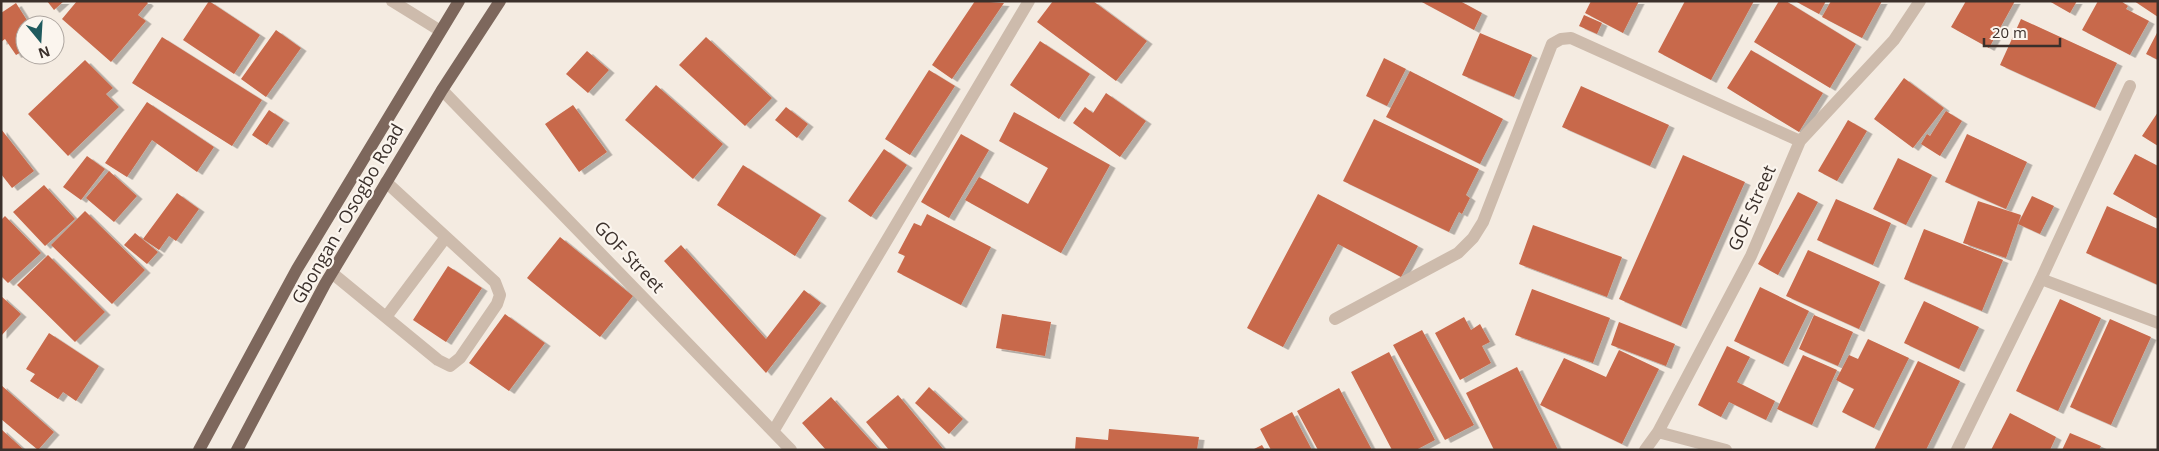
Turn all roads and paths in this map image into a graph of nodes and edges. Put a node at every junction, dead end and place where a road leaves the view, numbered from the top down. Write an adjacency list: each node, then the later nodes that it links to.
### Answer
1 (392, 1): 6 (street)
2 (459, 1): 6 (main road, Gbongan - Osogbo Road)
3 (500, 1): 8 (main road, Gbongan - Osogbo Road)
4 (1029, 1): 17 (street)
5 (1920, 1): 9 (street, GOF Street)
6 (440, 30): 19 (main road, Gbongan - Osogbo Road)
7 (2130, 86): 13 (street)
8 (442, 90): 10 (main road, Gbongan - Osogbo Road); 17 (street, GOF Street)
9 (1800, 141): 15 (street); 18 (street, GOF Street)
10 (386, 182): 11 (street); 12 (main road, Gbongan - Osogbo Road)
11 (446, 236): 14 (street); 14 (street)
12 (332, 273): 14 (street); 20 (main road, Gbongan - Osogbo Road)
13 (2041, 279): 16 (street); 24 (street)
14 (386, 317)
15 (1334, 319)
16 (2158, 323)
17 (774, 430): 21 (street, GOF Street)
18 (1658, 432): 22 (street, GOF Street); 23 (street)
19 (199, 450)
20 (237, 450)
21 (791, 450)
22 (1645, 450)
23 (1726, 450)
24 (1957, 450)

